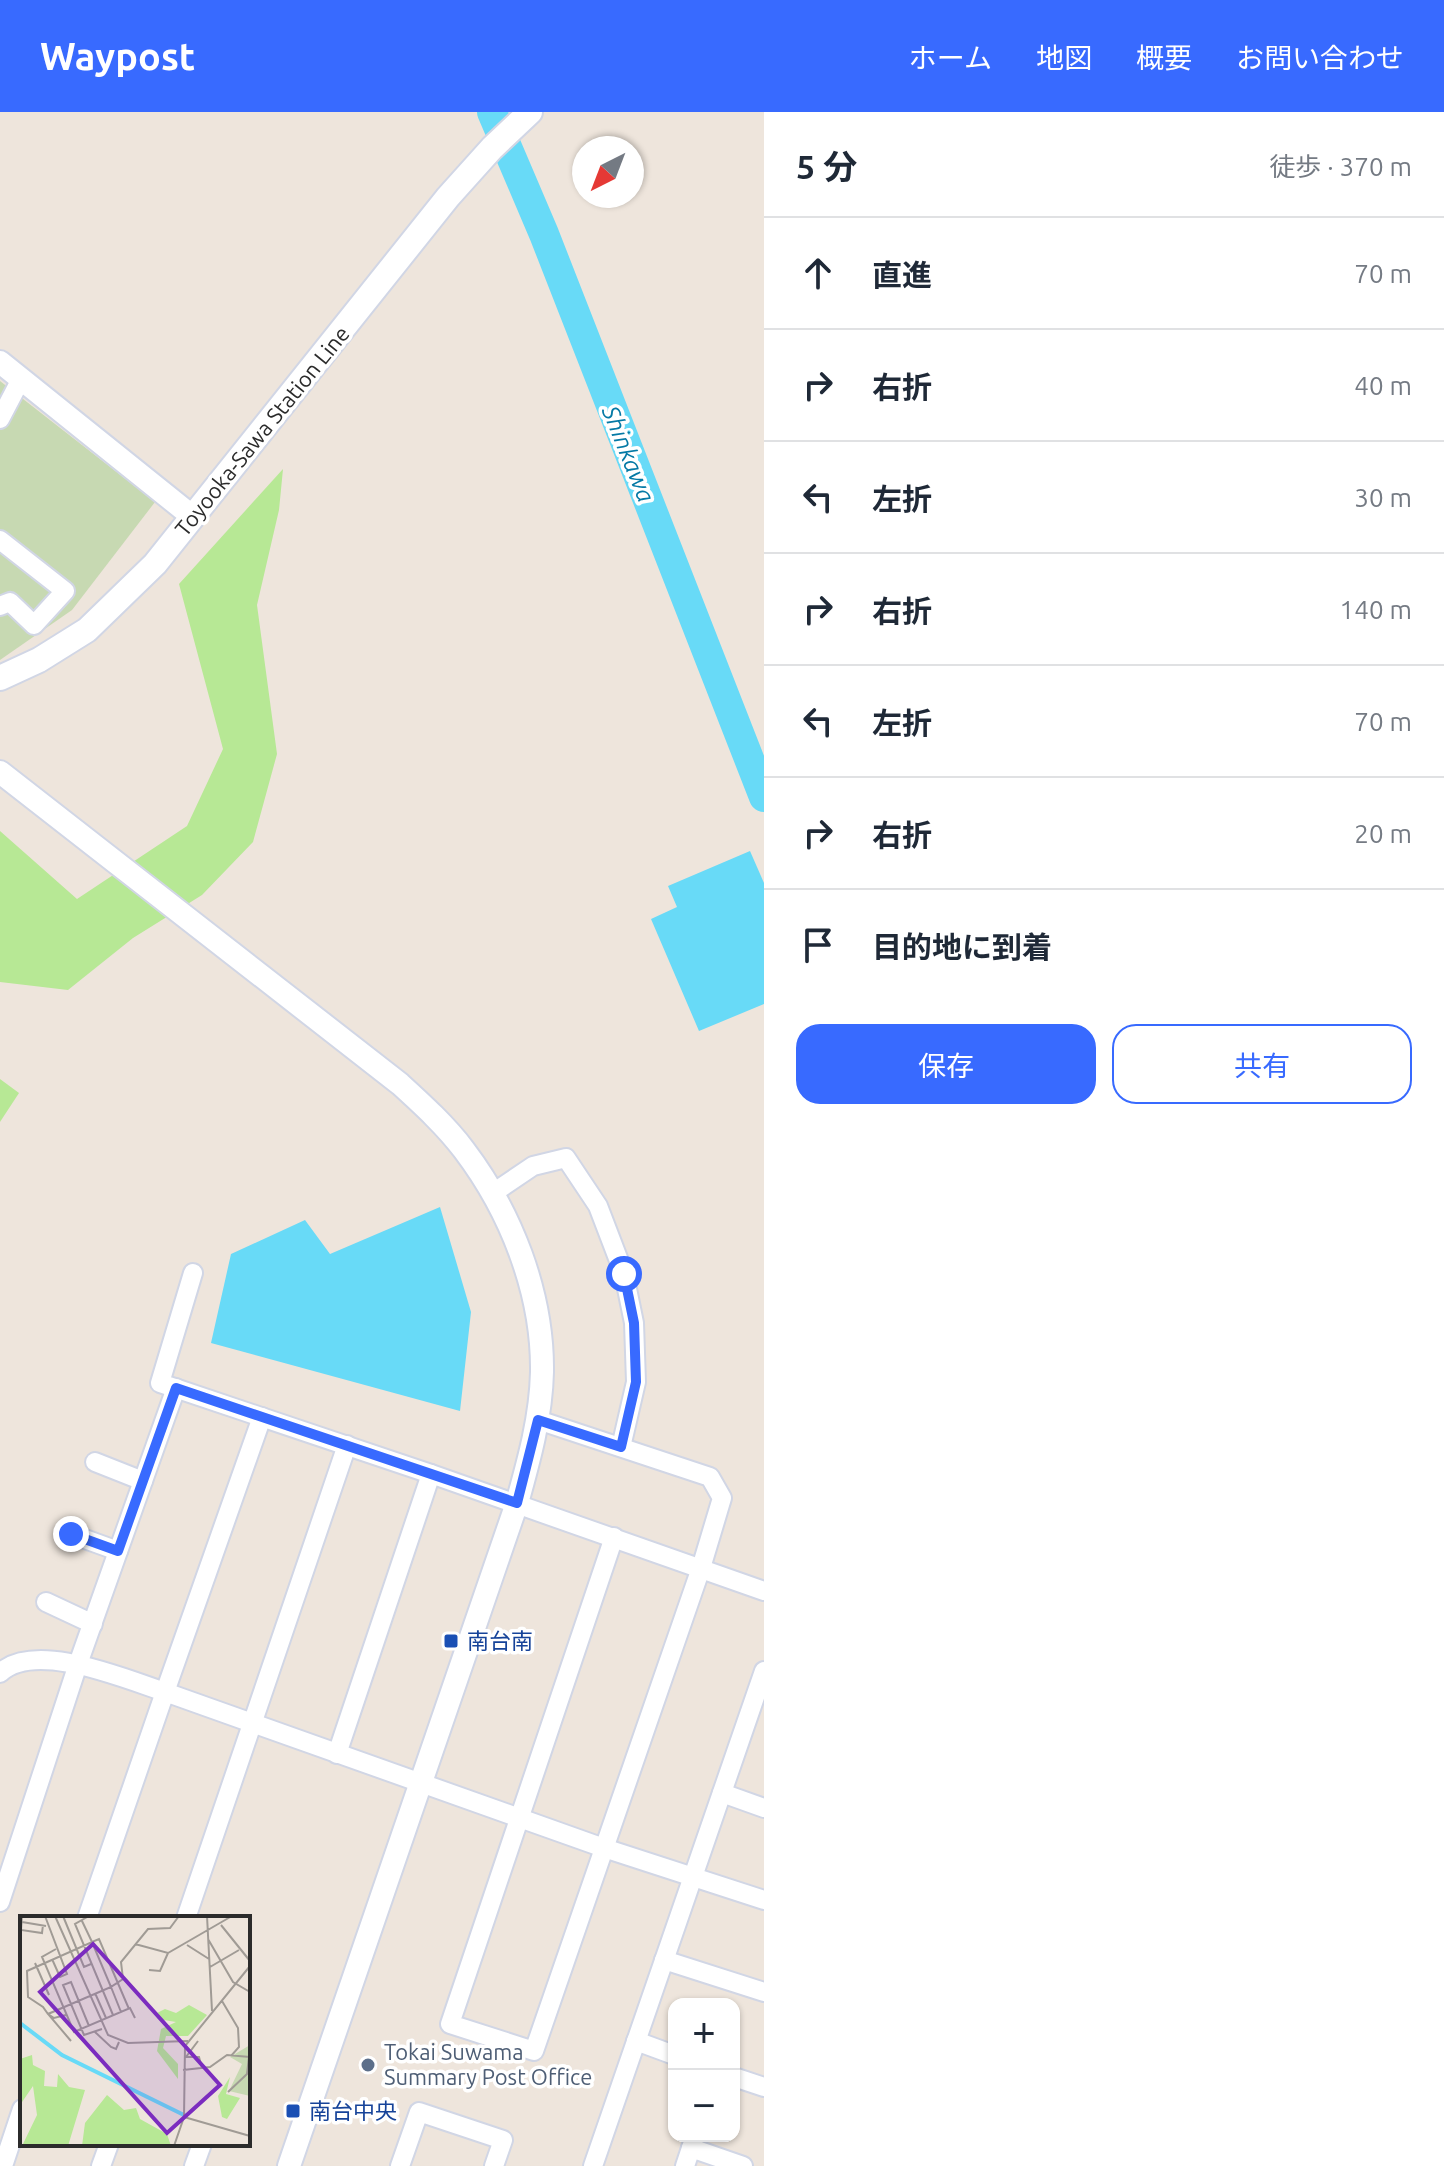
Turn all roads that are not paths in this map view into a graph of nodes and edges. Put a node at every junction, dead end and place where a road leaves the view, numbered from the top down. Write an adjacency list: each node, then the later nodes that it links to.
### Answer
1 (519, 118): 5 (main road, Toyooka-Sawa Station Line)
2 (0, 362): 3 (street)
3 (21, 379): 4 (street); 5 (street)
4 (0, 419)
5 (193, 517): 8 (main road, Toyooka-Sawa Station Line)
6 (0, 540): 7 (street)
7 (0, 606)
8 (0, 678)
9 (0, 772): 10 (street)
10 (493, 1193): 14 (street); 16 (street)
11 (193, 1273): 12 (street)
12 (176, 1388): 13 (street); 19 (street)
13 (262, 1417): 15 (street); 31 (street)
14 (538, 1420): 16 (street); 20 (street)
15 (347, 1445): 18 (street); 33 (street)
16 (621, 1447): 24 (street)
17 (95, 1462): 19 (street)
18 (431, 1474): 20 (street); 34 (street)
19 (143, 1481): 23 (street)
20 (517, 1503): 22 (street); 35 (street)
21 (71, 1534): 23 (street)
22 (614, 1537): 24 (street); 38 (street)
23 (118, 1551): 27 (street)
24 (701, 1568): 25 (street); 39 (street)
25 (764, 1591)
26 (46, 1602): 27 (street)
27 (93, 1624): 28 (street)
28 (78, 1664): 30 (street); 31 (street); 42 (street)
29 (764, 1671): 32 (street)
30 (0, 1673)
31 (165, 1692): 33 (street); 43 (street)
32 (757, 1714): 36 (street)
33 (252, 1723): 34 (street); 44 (street)
34 (337, 1754): 35 (street)
35 (421, 1783): 38 (street); 58 (street)
36 (722, 1793): 37 (street); 40 (street)
37 (764, 1808)
38 (520, 1818): 39 (street); 39 (street)
39 (604, 1848): 40 (street)
40 (693, 1876): 41 (street); 45 (street)
41 (764, 1900)
42 (0, 1902)
43 (88, 1916)
44 (187, 1916)
45 (664, 1960): 46 (street); 47 (street)
46 (764, 1992)
47 (636, 2041): 48 (street); 61 (street)
48 (668, 2053)
49 (740, 2079): 50 (street)
50 (764, 2087)
51 (20, 2115): 55 (street)
52 (108, 2146): 56 (street)
53 (201, 2146): 57 (street)
54 (691, 2150): 62 (street)
55 (3, 2166)
56 (101, 2166)
57 (194, 2166)
58 (289, 2166)
59 (400, 2166): 60 (street)
60 (494, 2166)
61 (593, 2166)
62 (743, 2166)

